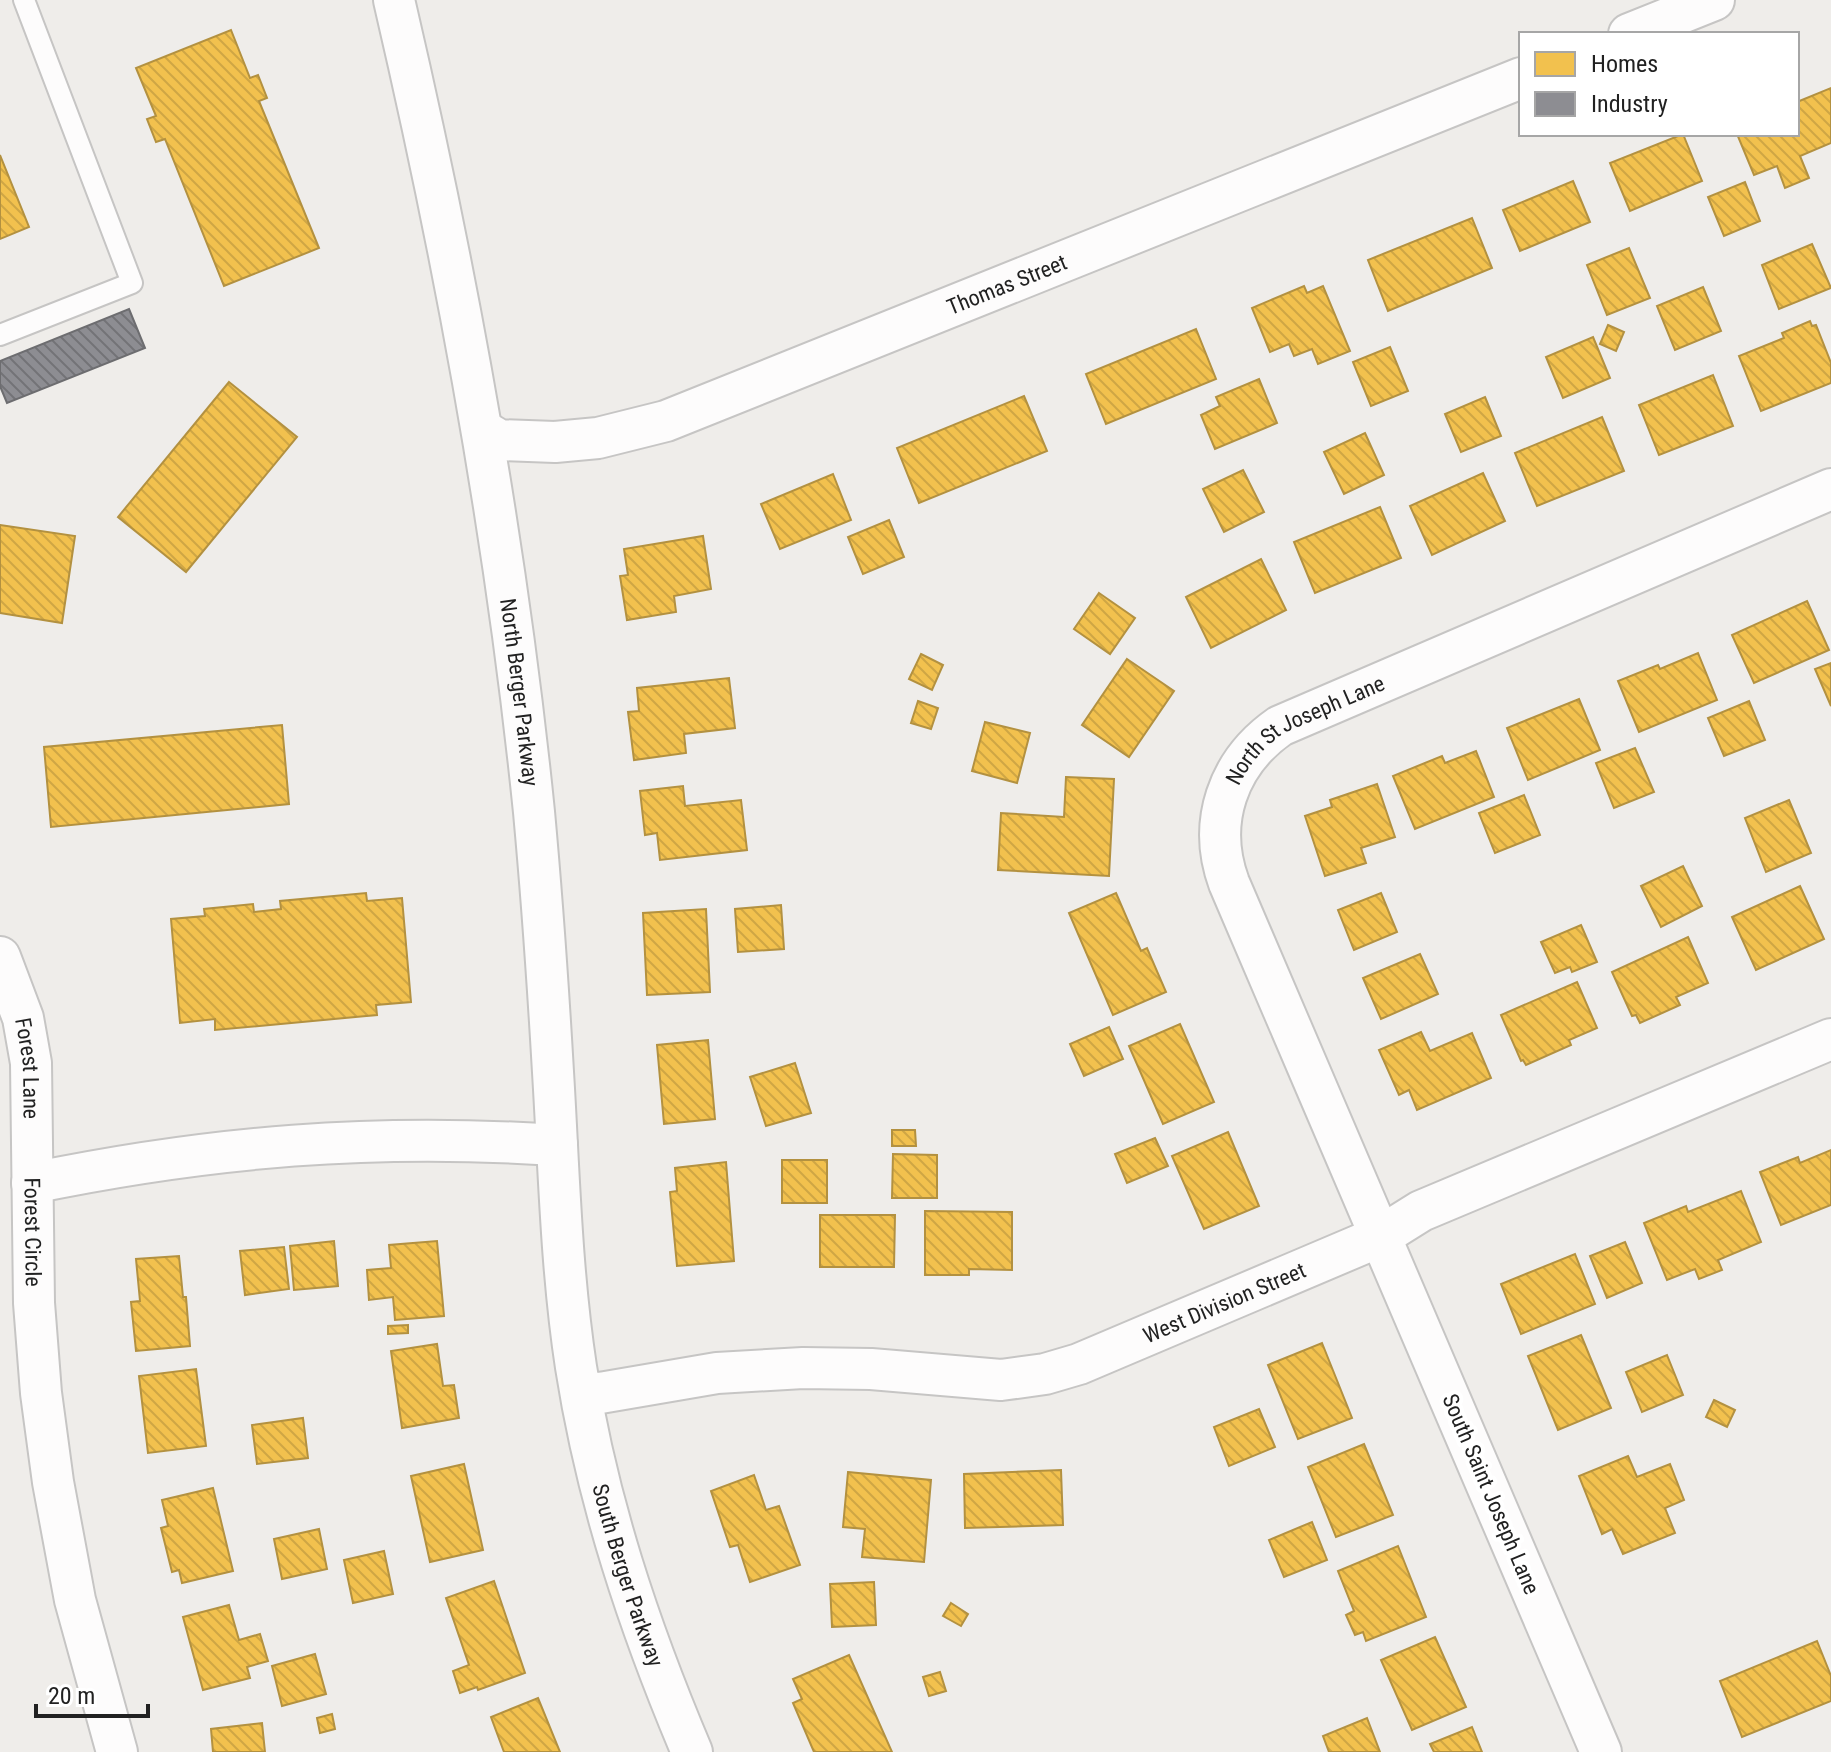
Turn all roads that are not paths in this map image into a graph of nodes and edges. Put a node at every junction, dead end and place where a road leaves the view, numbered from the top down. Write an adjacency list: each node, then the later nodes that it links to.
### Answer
1 (24, 0): 6 (lane)
2 (394, 0): 7 (street, North Berger Parkway)
3 (1714, 0): 4 (street)
4 (1634, 32)
5 (1519, 79): 7 (street, Thomas Street)
6 (0, 335)
7 (484, 431): 11 (street, North Berger Parkway)
8 (1831, 489): 13 (street, North St Joseph Lane)
9 (0, 957): 12 (street, Forest Lane)
10 (1831, 1039): 13 (street, West Division Street)
11 (557, 1145): 12 (street, Forest Circle); 14 (street, North Berger Parkway)
12 (32, 1183): 15 (street, Forest Circle)
13 (1381, 1236): 14 (street, West Division Street); 17 (street, South Saint Joseph Lane)
14 (581, 1392): 16 (street, South Berger Parkway)
15 (117, 1752)
16 (692, 1752)
17 (1601, 1752)

